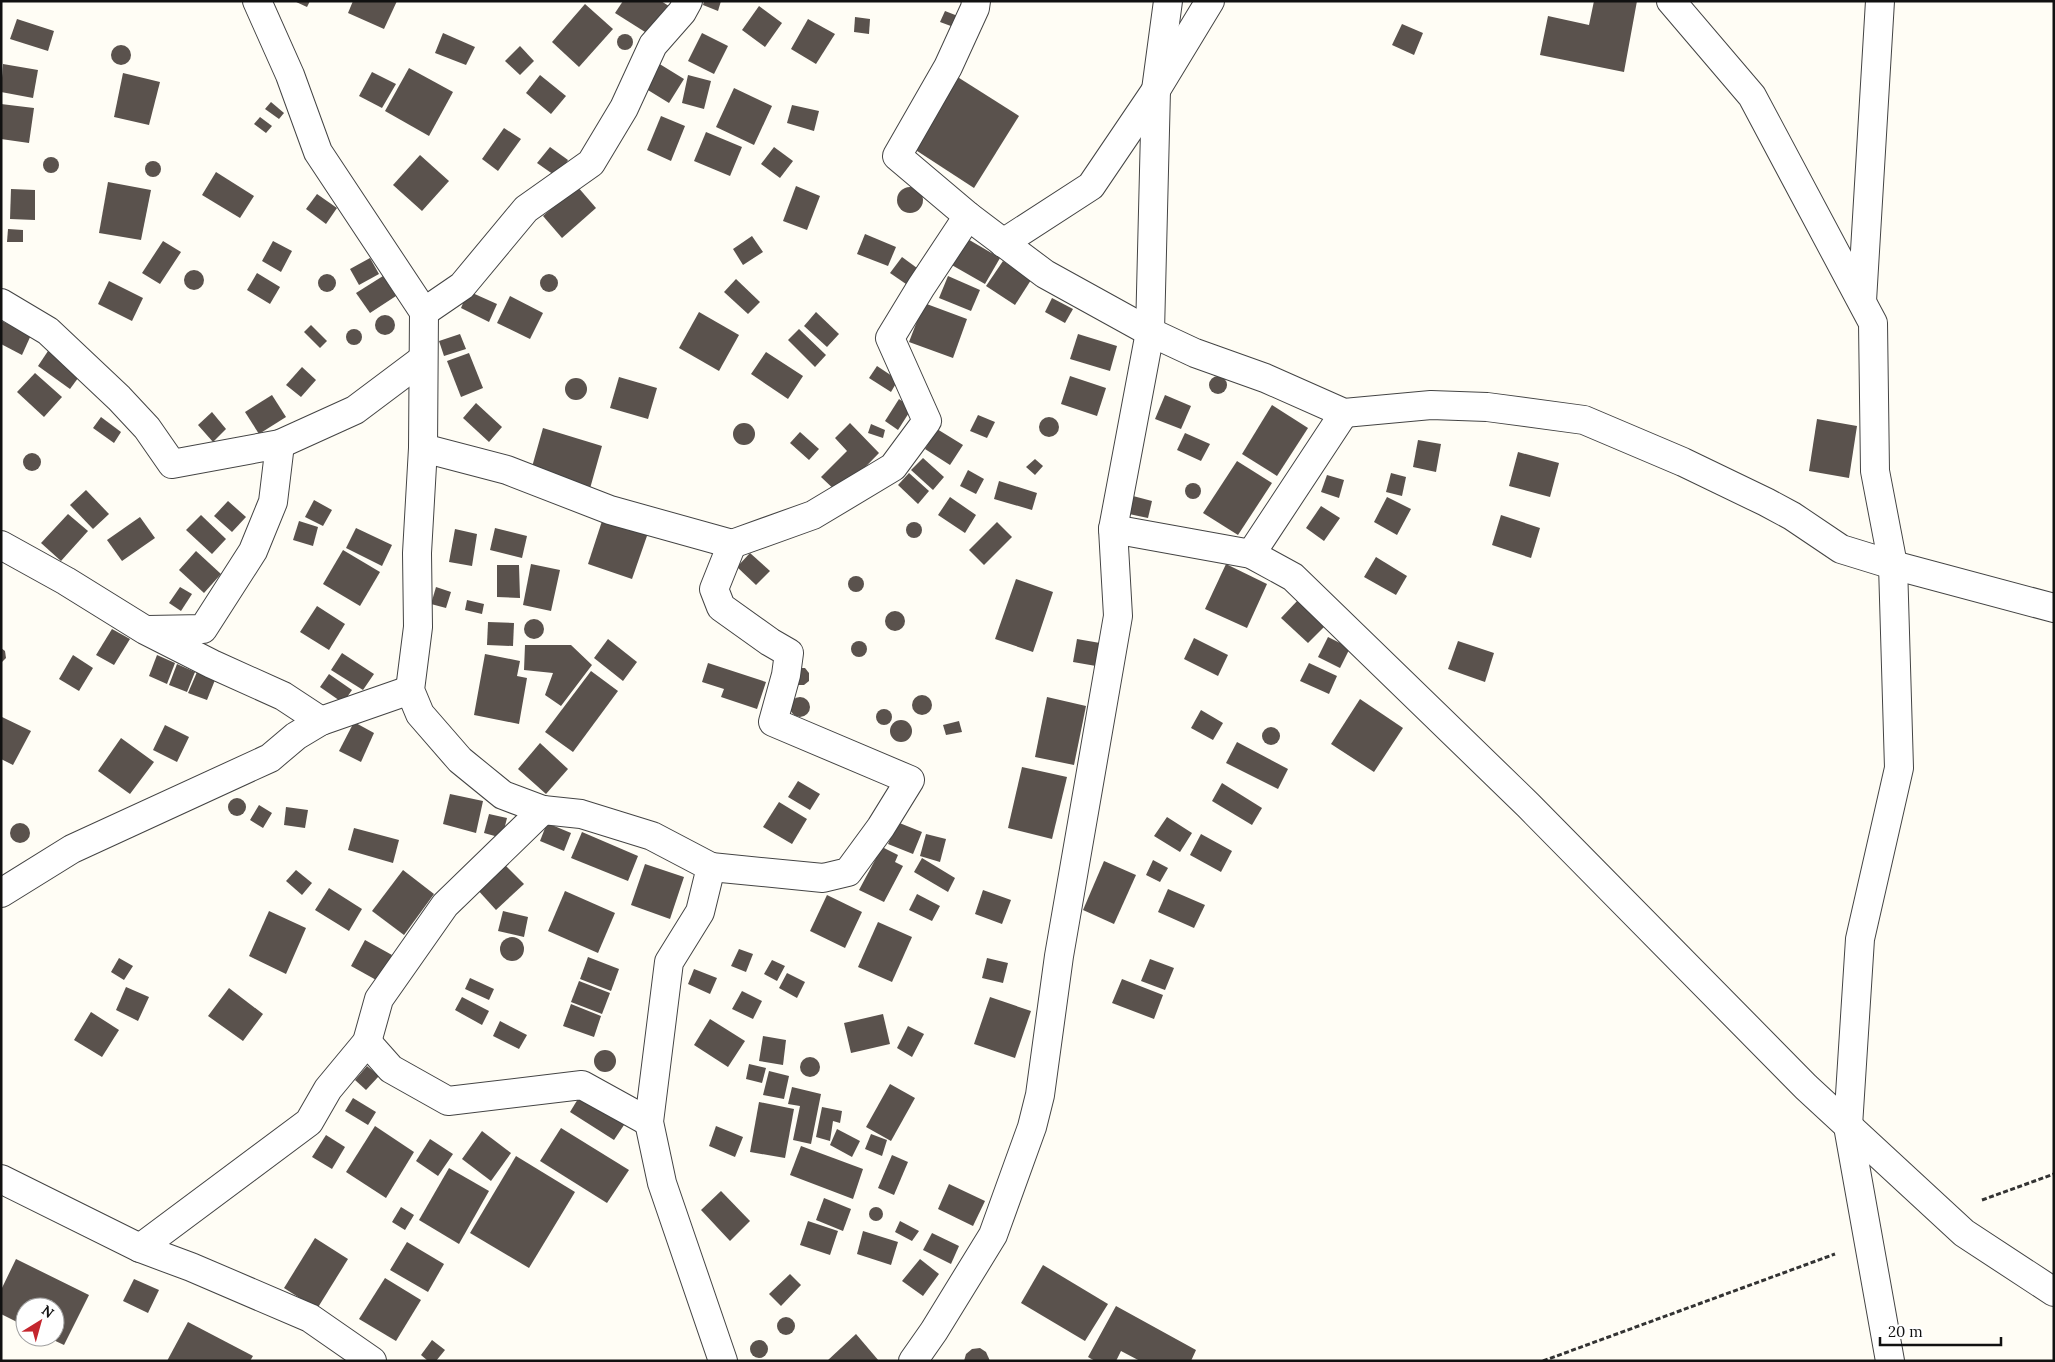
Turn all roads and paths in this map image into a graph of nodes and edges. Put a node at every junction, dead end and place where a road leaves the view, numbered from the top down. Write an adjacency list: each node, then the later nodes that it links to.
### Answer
1 (257, 1): 13 (street)
2 (976, 1): 9 (street)
3 (1168, 1): 8 (street)
4 (1210, 1): 8 (street)
5 (1671, 1): 11 (street)
6 (1880, 1): 11 (street)
7 (683, 5): 13 (street)
8 (1156, 90): 10 (street); 14 (street)
9 (968, 216): 10 (street); 20 (street)
10 (1003, 242): 14 (street)
11 (1862, 301): 23 (street)
12 (1, 303): 17 (street)
13 (424, 312): 15 (street)
14 (1150, 332): 16 (street); 19 (street)
15 (423, 359): 17 (street); 18 (street)
16 (1344, 413): 22 (street); 23 (street)
17 (280, 444): 25 (street)
18 (423, 448): 20 (street); 26 (street)
19 (1113, 529): 22 (street); 42 (street)
20 (732, 544): 29 (street)
21 (1, 546): 25 (street)
22 (1251, 554): 33 (street)
23 (1893, 565): 24 (street); 33 (street)
24 (2054, 608)
25 (144, 630): 27 (street)
26 (410, 690): 27 (street); 28 (street)
27 (321, 721): 30 (street)
28 (543, 810): 29 (street); 31 (street)
29 (711, 867): 32 (street)
30 (1, 893)
31 (368, 1042): 32 (street); 38 (street)
32 (649, 1122): 41 (street)
33 (1848, 1126): 36 (street); 37 (street)
34 (2054, 1174): 36 (path)
35 (1, 1179): 38 (street)
36 (1944, 1214): 39 (street)
37 (1868, 1242): 43 (path); 44 (street)
38 (140, 1248): 40 (street)
39 (2054, 1292)
40 (372, 1361)
41 (723, 1361)
42 (913, 1361)
43 (1543, 1361)
44 (1890, 1361)

